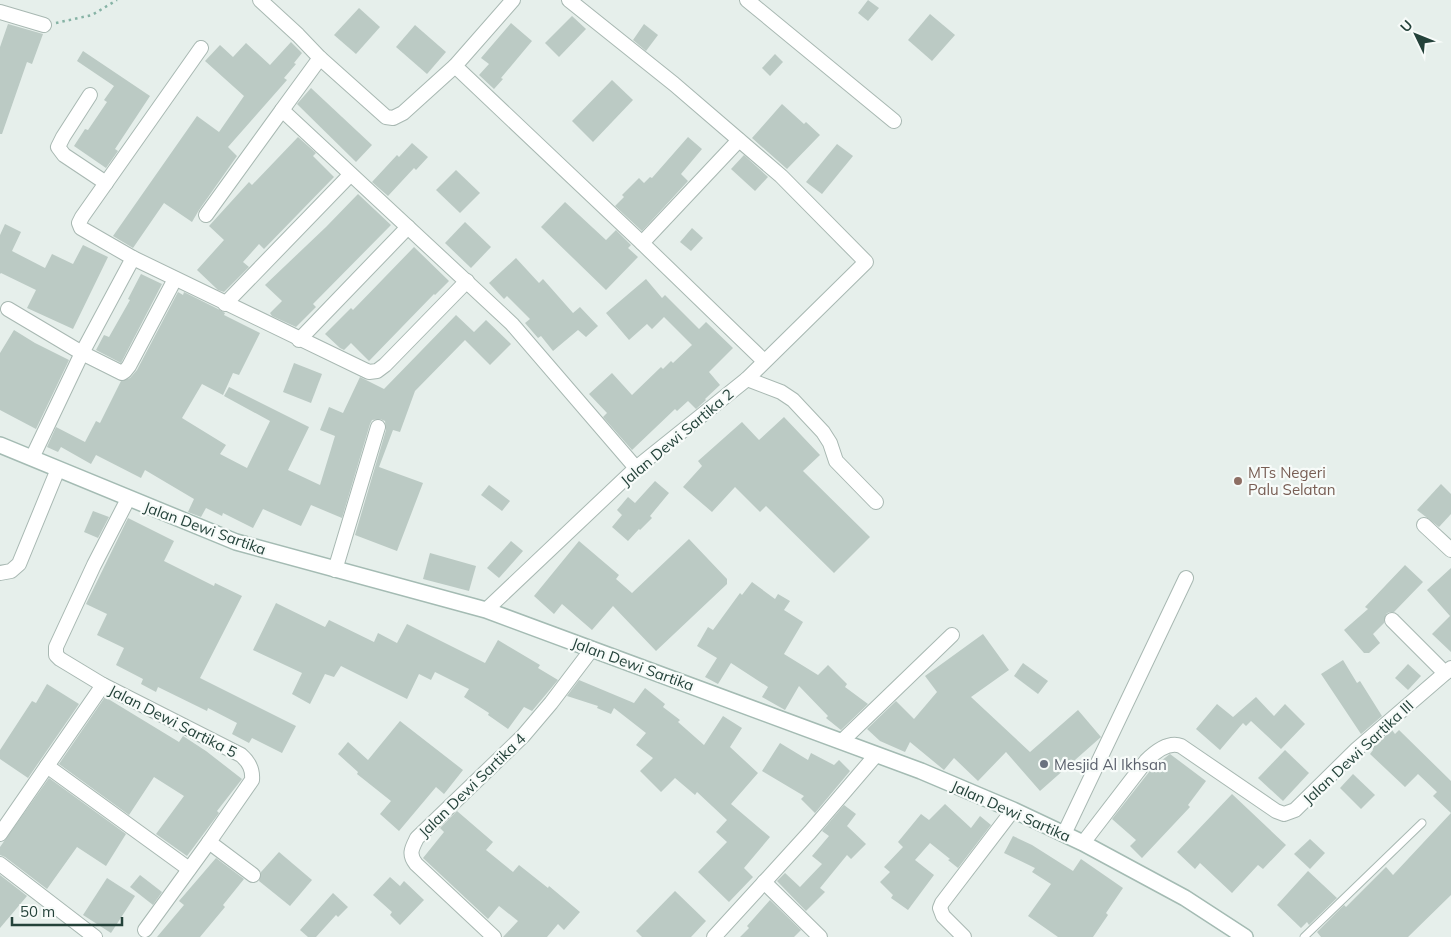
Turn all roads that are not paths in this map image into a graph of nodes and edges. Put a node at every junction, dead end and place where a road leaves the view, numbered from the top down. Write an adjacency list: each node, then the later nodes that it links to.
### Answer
1 (260, 0): 8 (street)
2 (512, 0): 9 (street)
3 (569, 0): 13 (street)
4 (747, 0): 12 (street)
5 (1, 16): 6 (street)
6 (44, 25)
7 (201, 48): 15 (street)
8 (320, 58): 9 (street); 11 (street)
9 (455, 66): 18 (street)
10 (90, 95): 15 (street)
11 (282, 110): 14 (street); 16 (street)
12 (894, 121)
13 (739, 140): 18 (street); 26 (street, Jalan Dewi Sartika 2)
14 (350, 175): 17 (street); 22 (street)
15 (106, 183): 19 (street)
16 (206, 215)
17 (408, 227): 21 (street); 24 (street)
18 (642, 243): 26 (street)
19 (133, 258): 20 (street); 25 (street)
20 (176, 279): 22 (street); 25 (street)
21 (467, 281): 24 (street); 31 (street)
22 (225, 304): 24 (street)
23 (8, 309): 25 (street)
24 (299, 340)
25 (82, 353): 30 (street)
26 (764, 361): 27 (street, Jalan Dewi Sartika 2)
27 (747, 379): 31 (street, Jalan Dewi Sartika 2); 34 (street)
28 (378, 427): 37 (street)
29 (0, 445): 30 (main road, Jalan Dewi Sartika)
30 (32, 458): 32 (main road, Jalan Dewi Sartika)
31 (636, 468): 40 (street, Jalan Dewi Sartika 2)
32 (58, 469): 33 (main road, Jalan Dewi Sartika); 38 (street)
33 (128, 499): 37 (main road, Jalan Dewi Sartika); 45 (street, Jalan Dewi Sartika 5)
34 (876, 502)
35 (1424, 525): 36 (street)
36 (1451, 550)
37 (335, 570): 40 (main road, Jalan Dewi Sartika)
38 (0, 573)
39 (1186, 578): 52 (street)
40 (486, 610): 43 (main road, Jalan Dewi Sartika)
41 (1392, 620): 44 (street)
42 (952, 635): 46 (street)
43 (592, 649): 46 (main road, Jalan Dewi Sartika); 62 (street, Jalan Dewi Sartika 4)
44 (1448, 671): 54 (street, Jalan Dewi Sartika III)
45 (103, 685): 48 (street, Jalan Dewi Sartika 5); 53 (street, Jalan Dewi Sartika 5)
46 (842, 741): 47 (main road, Jalan Dewi Sartika)
47 (876, 755): 49 (main road, Jalan Dewi Sartika); 58 (street)
48 (47, 766): 51 (street, Jalan Dewi Sartika 5); 56 (street)
49 (1013, 810): 52 (main road, Jalan Dewi Sartika); 65 (street)
50 (1422, 823): 67 (lane)
51 (0, 834)
52 (1064, 834): 54 (main road, Jalan Dewi Sartika)
53 (210, 842): 56 (street, Jalan Dewi Sartika 5); 57 (street)
54 (1083, 842): 60 (main road, Jalan Dewi Sartika)
55 (0, 864): 61 (street)
56 (189, 869): 59 (street, Jalan Dewi Sartika 5)
57 (253, 875)
58 (764, 882): 63 (street); 64 (street)
59 (145, 930)
60 (1229, 933): 66 (main road, Jalan Dewi Sartika)
61 (95, 937)
62 (494, 937)
63 (714, 937)
64 (820, 937)
65 (964, 937)
66 (1245, 937)
67 (1304, 937)

